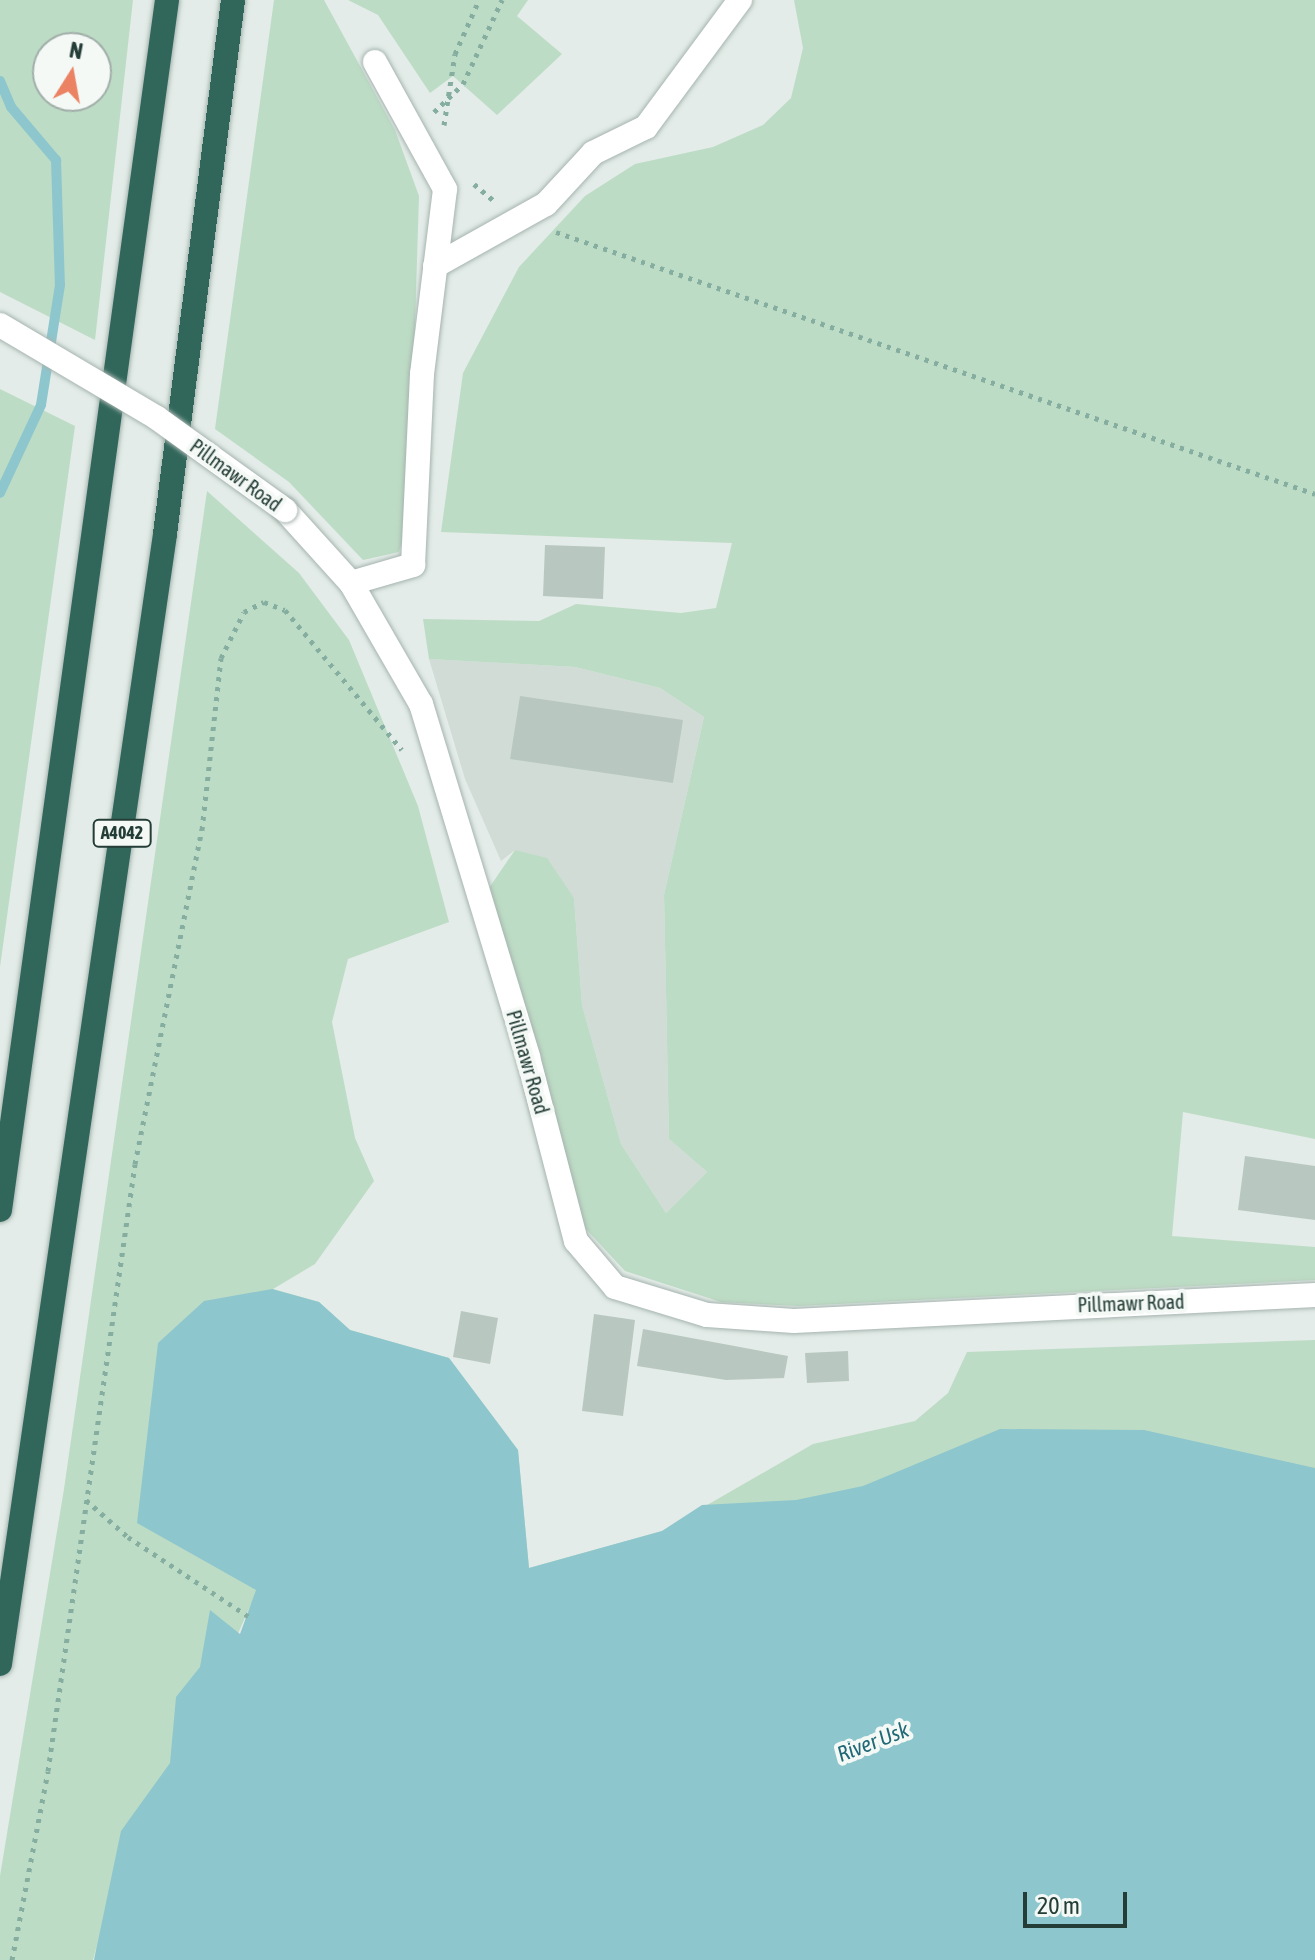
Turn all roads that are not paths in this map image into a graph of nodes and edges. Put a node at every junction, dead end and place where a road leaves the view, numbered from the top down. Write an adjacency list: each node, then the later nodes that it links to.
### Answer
1 (167, 0): 8 (highway)
2 (233, 0): 10 (highway, A4042)
3 (740, 0): 5 (street)
4 (375, 62): 5 (street)
5 (435, 266): 7 (street)
6 (0, 325): 7 (street, Pillmawr Road, bridge)
7 (351, 583): 9 (street, Pillmawr Road)
8 (0, 1210)
9 (1315, 1295)
10 (0, 1664)

